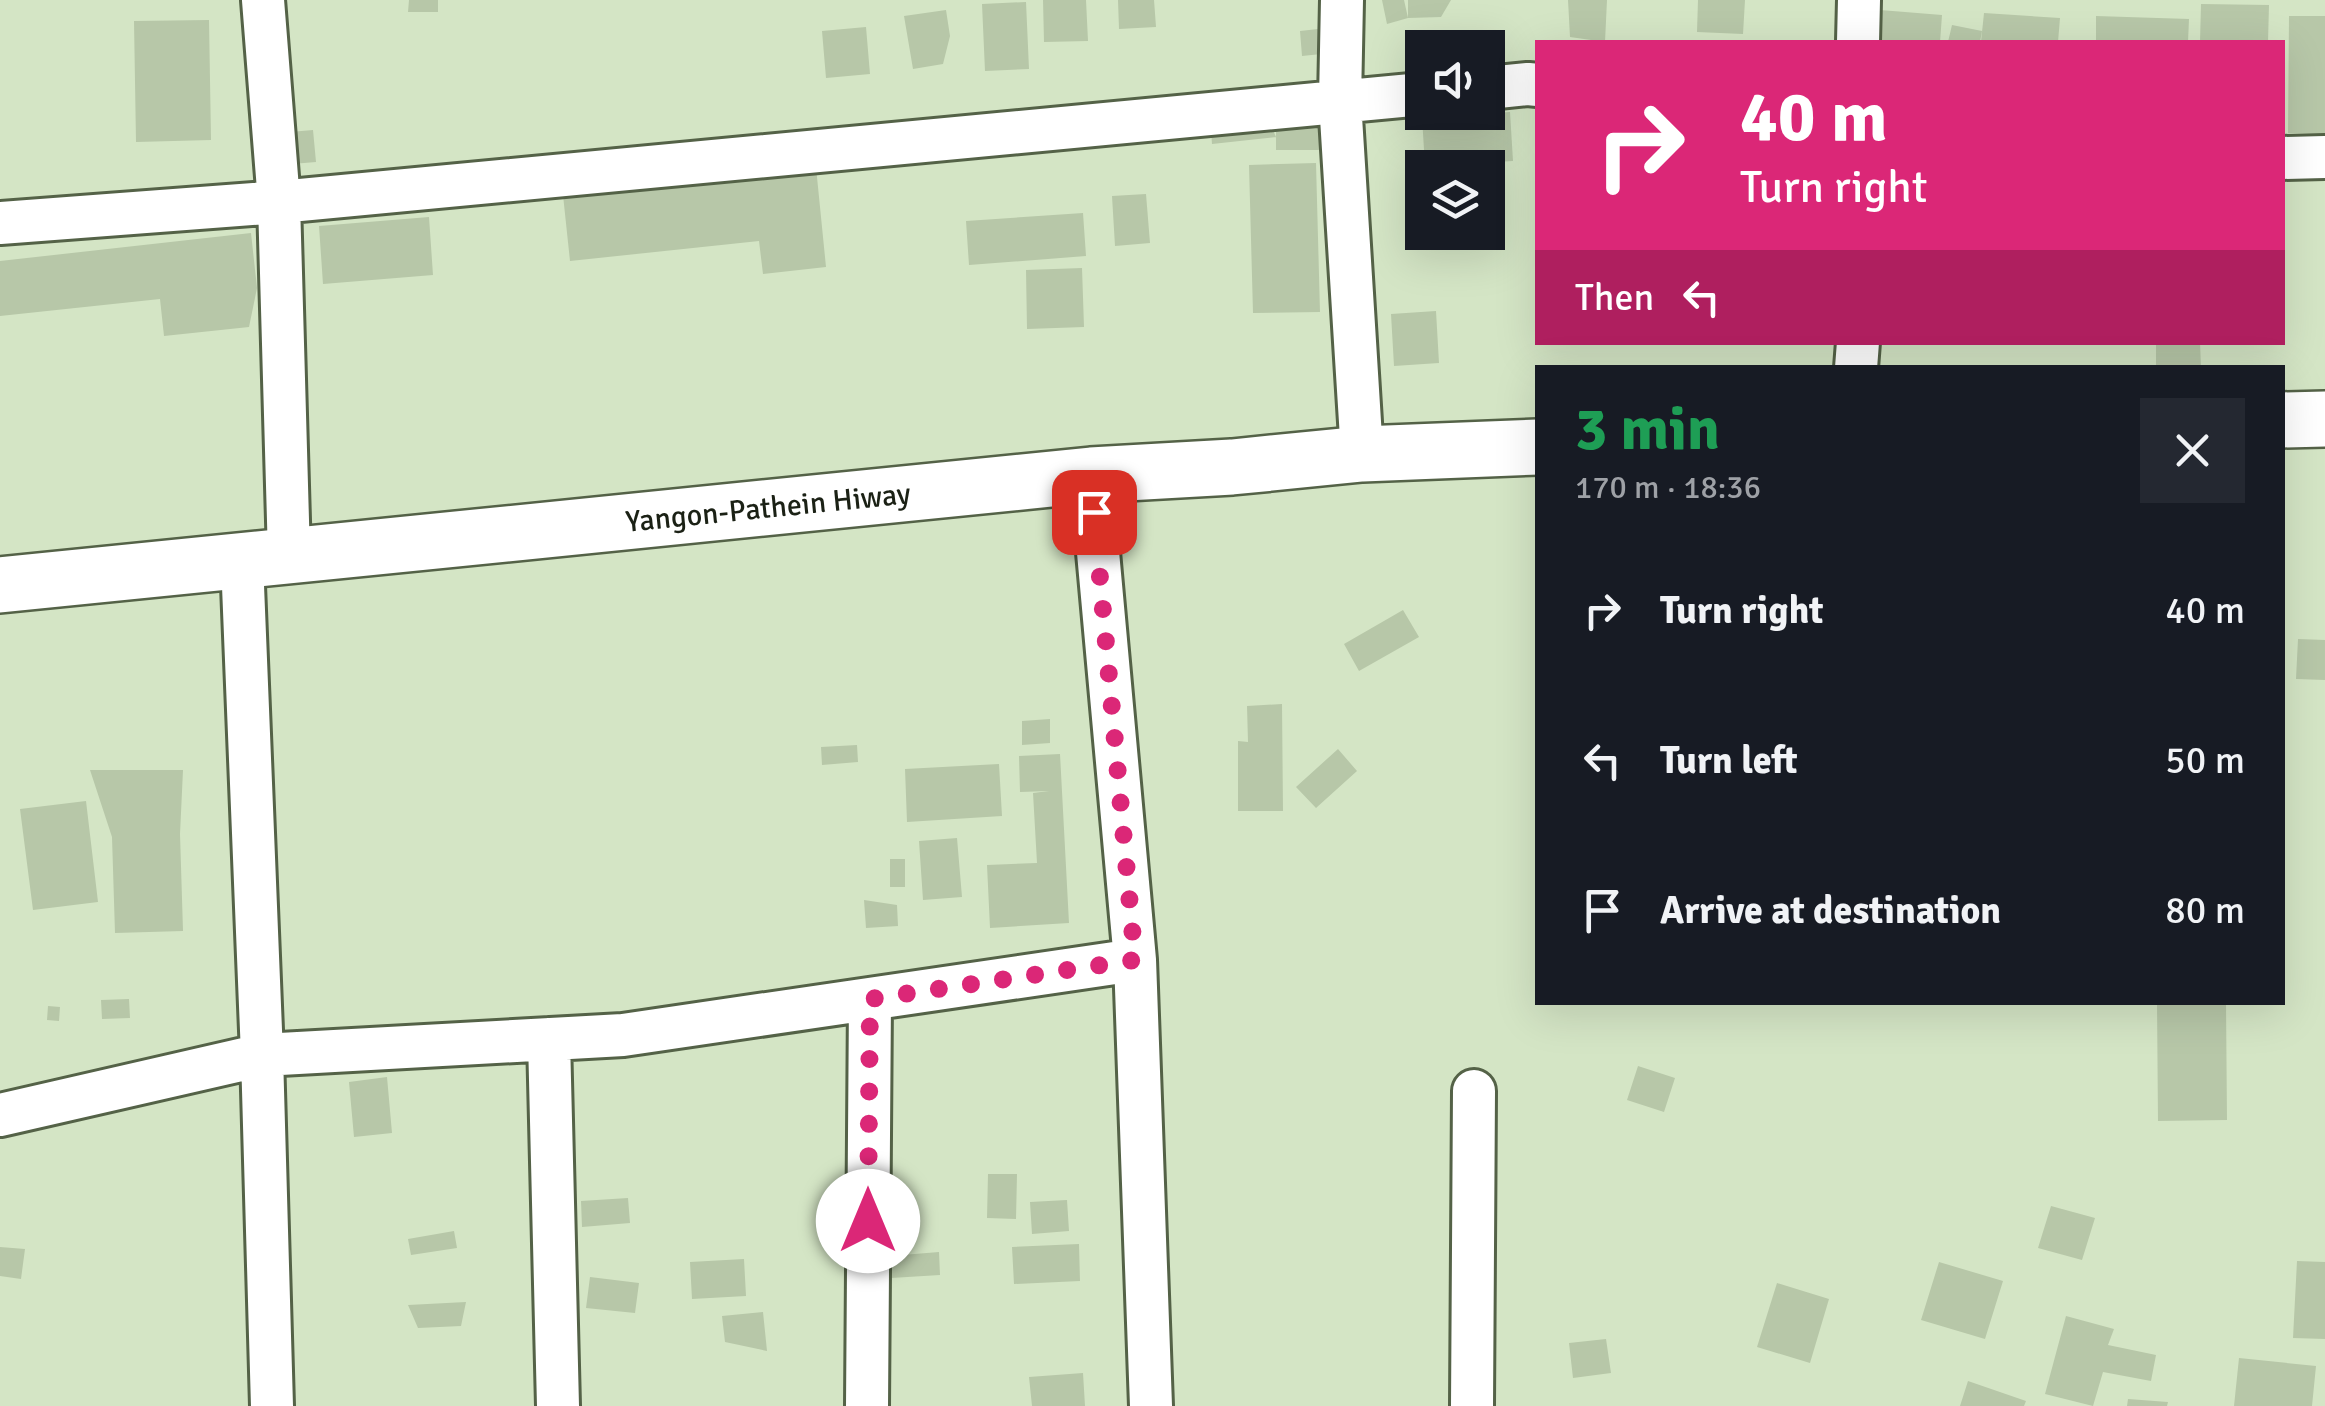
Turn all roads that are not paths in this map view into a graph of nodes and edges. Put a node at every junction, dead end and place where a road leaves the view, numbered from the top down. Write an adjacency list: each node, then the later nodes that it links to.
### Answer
1 (263, 0): 11 (street)
2 (1342, 0): 8 (street)
3 (1859, 0): 4 (street)
4 (1858, 40)
5 (1535, 86): 6 (street)
6 (1505, 87)
7 (1405, 95): 8 (street)
8 (1340, 101): 11 (street); 16 (street)
9 (2325, 157): 10 (street)
10 (2285, 158)
11 (278, 202): 12 (street); 18 (street)
12 (0, 223)
13 (2325, 419): 14 (highway)
14 (2285, 420)
15 (1535, 446): 16 (highway, Yangon-Pathein Hiway)
16 (1362, 454): 17 (highway, Yangon-Pathein Hiway)
17 (1091, 474): 18 (highway, Yangon-Pathein Hiway); 20 (street)
18 (266, 558): 19 (highway, Yangon-Pathein Hiway); 23 (street)
19 (0, 585)
20 (1135, 960): 21 (street); 29 (street)
21 (870, 999): 22 (street); 28 (street)
22 (549, 1040): 23 (street); 27 (street)
23 (262, 1054): 25 (street); 26 (street)
24 (1474, 1091): 30 (street)
25 (0, 1114)
26 (272, 1406)
27 (558, 1406)
28 (867, 1406)
29 (1150, 1406)
30 (1472, 1406)

